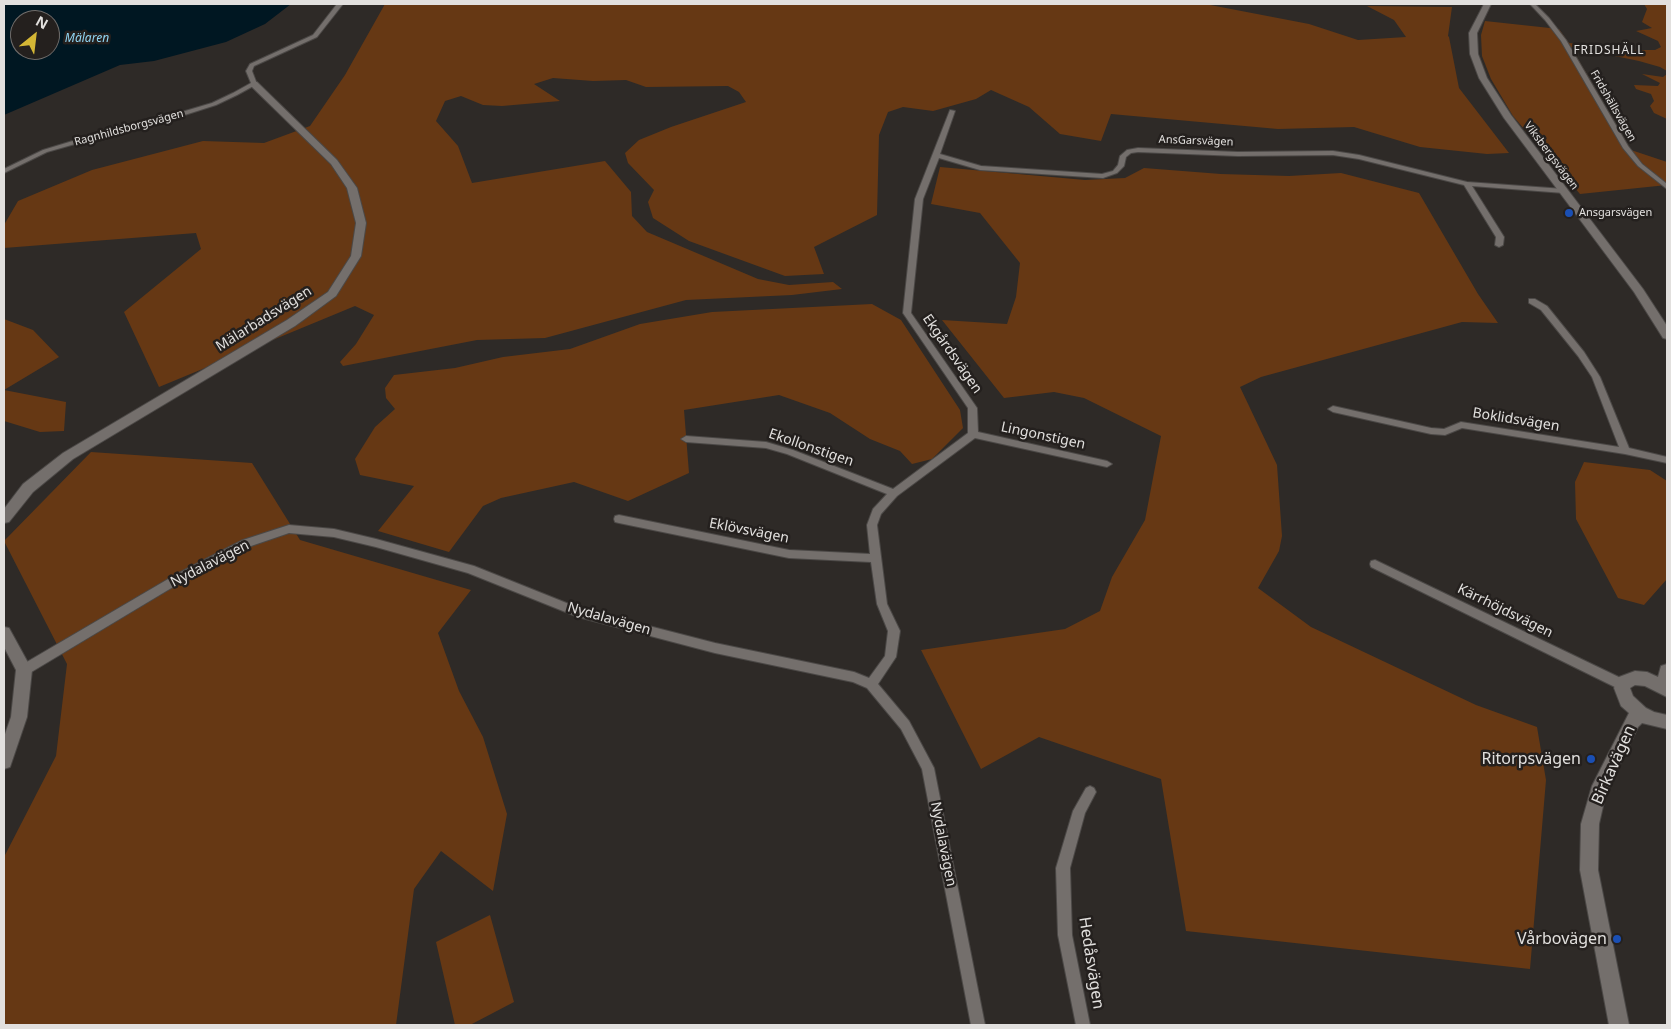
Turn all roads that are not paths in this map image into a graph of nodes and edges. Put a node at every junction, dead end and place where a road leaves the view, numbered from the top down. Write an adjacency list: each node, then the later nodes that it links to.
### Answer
1 (340, 4): 4 (street)
2 (1488, 4): 10 (street, Viksbergsvägen)
3 (1532, 4): 9 (street, Fridshällsvägen)
4 (254, 84): 7 (street, Ragnhildsborgsvägen); 21 (street, Mälarbadsvägen)
5 (952, 111): 6 (street, Ekgårdsvägen)
6 (936, 155): 8 (street, AnsGarsvägen); 15 (street, Ekgårdsvägen)
7 (4, 171)
8 (1467, 184): 10 (street, AnsGarsvägen); 11 (street)
9 (1667, 187)
10 (1564, 191): 13 (street, Viksbergsvägen)
11 (1499, 245)
12 (1532, 301): 17 (street)
13 (1667, 335)
14 (1333, 408): 17 (street, Boklidsvägen)
15 (973, 434): 19 (street, Lingonstigen); 20 (street)
16 (686, 439): 20 (street, Ekollonstigen)
17 (1625, 451): 18 (street, Boklidsvägen)
18 (1667, 460)
19 (1107, 464)
20 (894, 493): 23 (street)
21 (4, 518)
22 (619, 519): 23 (street, Eklövsvägen)
23 (876, 558): 28 (street)
24 (1375, 564): 29 (street, Kärrhöjdsvägen)
25 (4, 633): 26 (street)
26 (24, 670): 28 (street, Nydalavägen); 32 (street)
27 (1666, 682): 29 (street)
28 (871, 684): 35 (street, Nydalavägen)
29 (1623, 685): 30 (street)
30 (1640, 713): 31 (street); 34 (street, Birkavägen)
31 (1667, 722)
32 (4, 761)
33 (1090, 792): 36 (street, Hedåsvägen)
34 (1621, 1024)
35 (978, 1025)
36 (1083, 1025)

